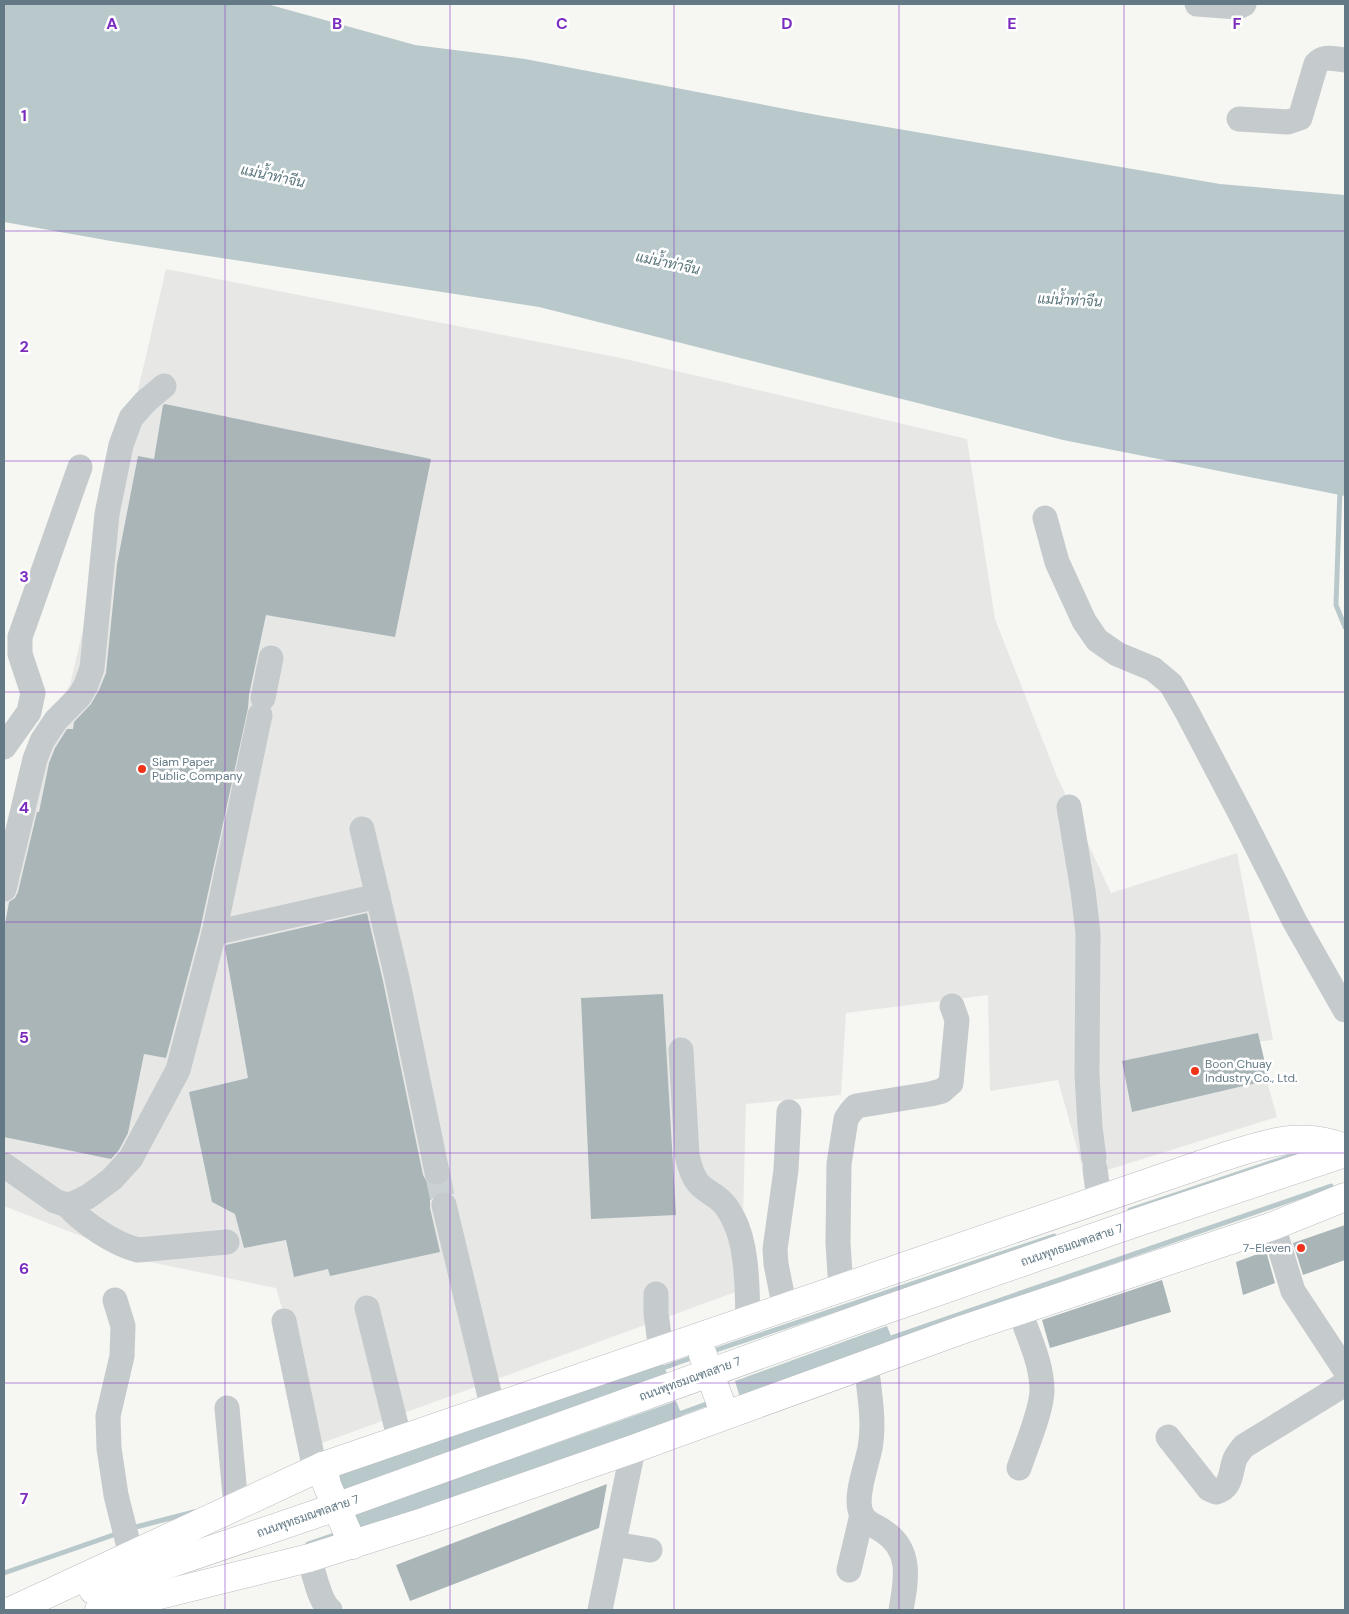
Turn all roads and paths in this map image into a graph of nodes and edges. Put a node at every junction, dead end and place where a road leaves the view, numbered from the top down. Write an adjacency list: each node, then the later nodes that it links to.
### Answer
1 (1197, 4): 2 (street)
2 (1244, 4)
3 (1345, 60): 4 (street)
4 (1239, 119)
5 (164, 386): 12 (street)
6 (80, 467): 9 (street)
7 (1045, 518): 16 (street)
8 (271, 658): 14 (street)
9 (4, 747)
10 (1069, 807): 24 (street)
11 (362, 829): 13 (street)
12 (4, 889)
13 (378, 896): 14 (street); 22 (street)
14 (214, 933): 25 (street)
15 (952, 1006): 30 (street)
16 (1345, 1010)
17 (681, 1050): 36 (street)
18 (789, 1112): 34 (street)
19 (1345, 1148): 24 (main road)
20 (1345, 1153): 28 (main road, ถนนพุทธมณฑลสาย 7)
21 (4, 1165): 25 (street)
22 (437, 1172)
23 (1345, 1197): 27 (main road)
24 (1091, 1202): 28 (main road); 30 (main road)
25 (67, 1204): 29 (street)
26 (444, 1205): 45 (street)
27 (1273, 1226): 35 (main road); 41 (street)
28 (1093, 1238): 42 (main road, ถนนพุทธมณฑลสาย 7)
29 (227, 1242)
30 (841, 1289): 34 (main road)
31 (656, 1294): 39 (street)
32 (116, 1300): 58 (street)
33 (368, 1308): 48 (street)
34 (785, 1309): 36 (main road)
35 (1020, 1312): 40 (main road); 51 (street)
36 (748, 1320): 38 (main road)
37 (284, 1321): 50 (street)
38 (697, 1339): 39 (main road); 42 (main road)
39 (661, 1351): 45 (main road)
40 (866, 1364): 46 (main road); 54 (street)
41 (1345, 1370)
42 (709, 1372): 46 (main road); 53 (main road, ถนนพุทธมณฑลสาย 7)
43 (1345, 1384): 47 (street)
44 (227, 1408): 52 (street)
45 (493, 1409): 48 (main road)
46 (725, 1415): 49 (main road)
47 (1168, 1437)
48 (400, 1441): 50 (main road)
49 (633, 1449): 55 (street); 56 (main road)
50 (319, 1468): 52 (main road); 53 (main road)
51 (1019, 1468)
52 (236, 1506): 58 (main road)
53 (336, 1507): 56 (main road); 62 (main road, ถนนพุทธมณฑลสาย 7)
54 (862, 1515): 60 (street); 66 (street)
55 (614, 1544): 57 (street); 65 (street)
56 (353, 1545): 59 (main road)
57 (650, 1550)
58 (131, 1555): 61 (main road)
59 (309, 1558): 63 (main road); 64 (street)
60 (849, 1570)
61 (14, 1610)
62 (36, 1610)
63 (99, 1610)
64 (330, 1610)
65 (600, 1610)
66 (901, 1610)

